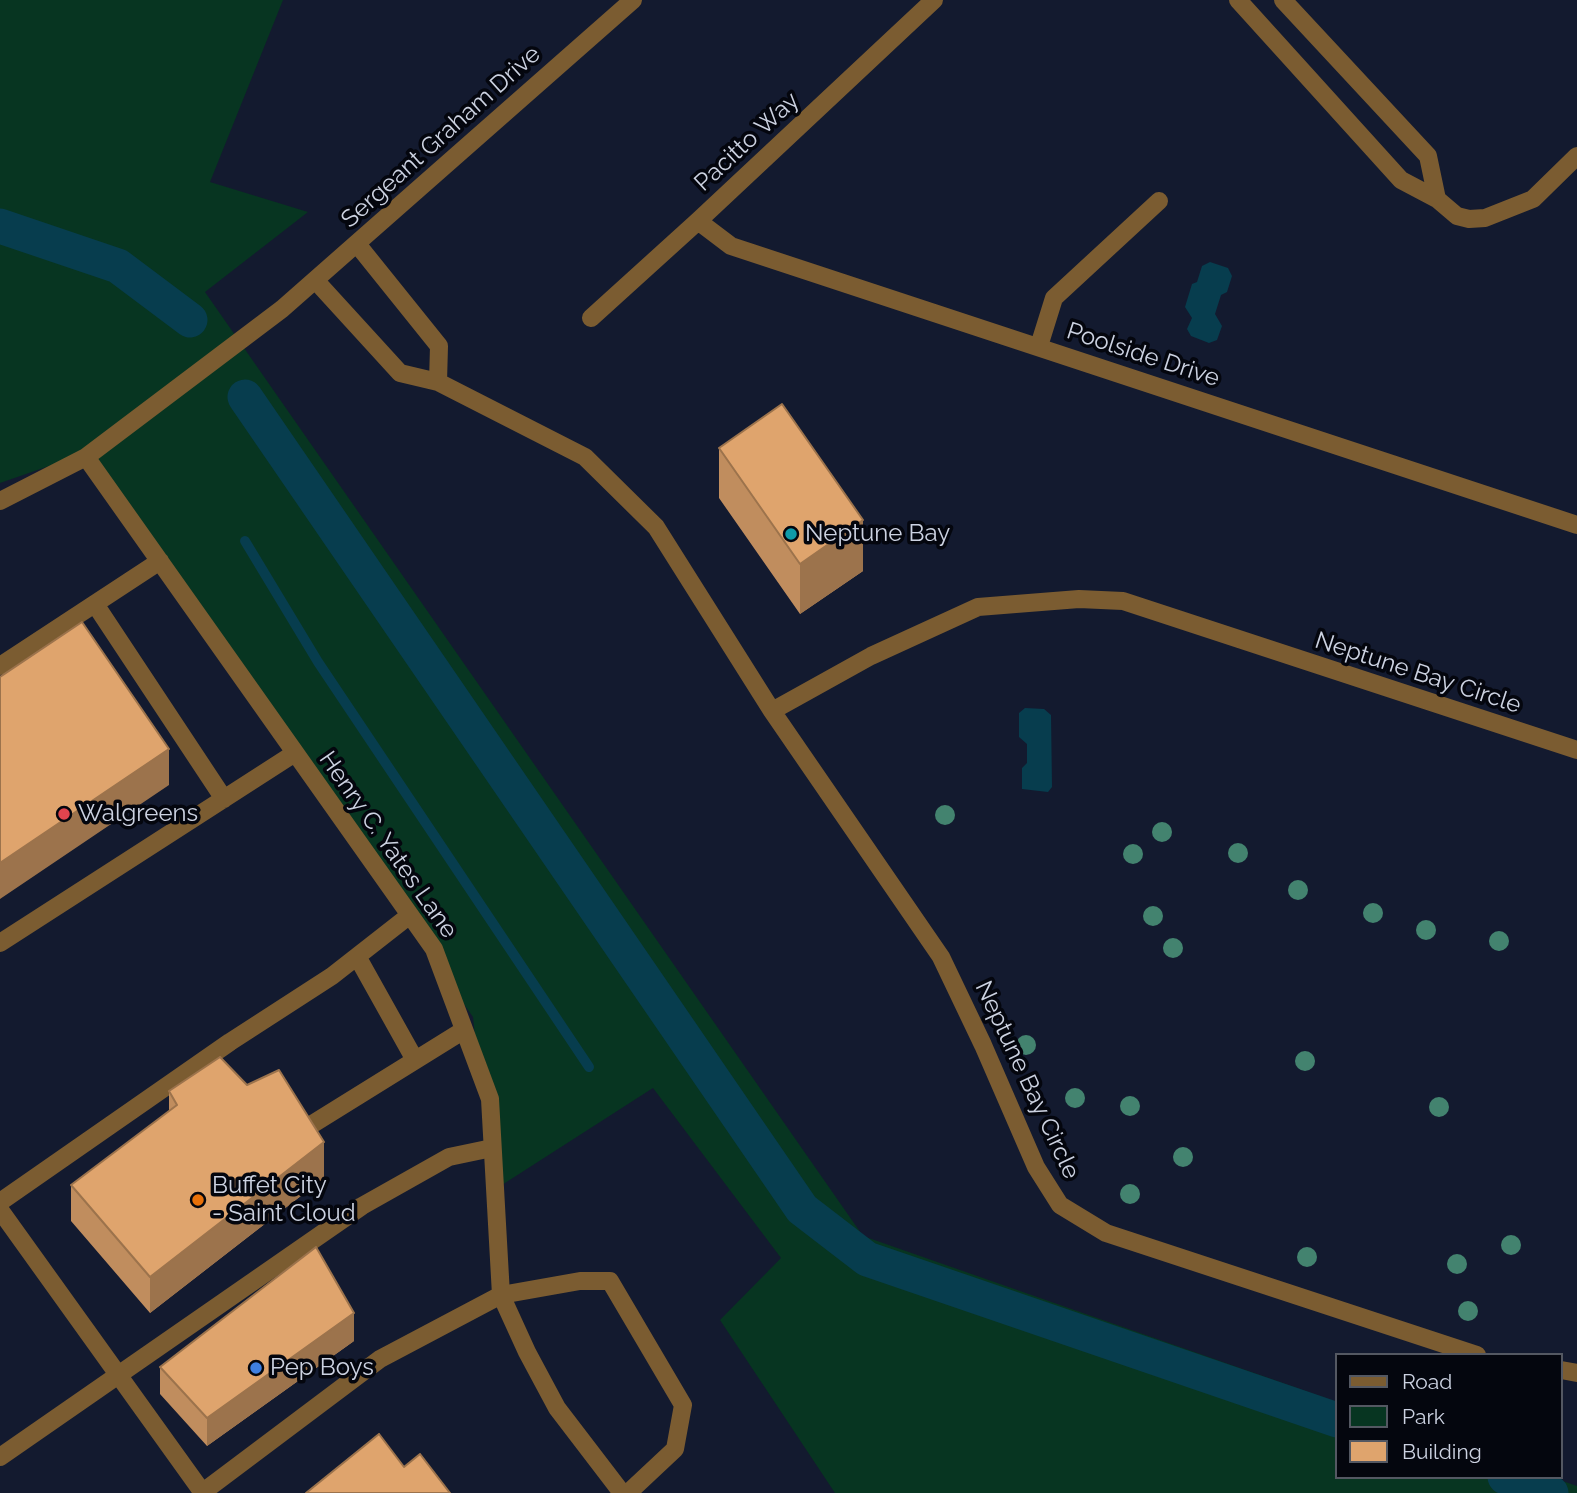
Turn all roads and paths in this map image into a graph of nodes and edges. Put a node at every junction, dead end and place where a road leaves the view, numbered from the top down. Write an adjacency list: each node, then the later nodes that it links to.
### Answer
1 (632, 0): 9 (street, Sergeant Graham Drive)
2 (934, 0): 8 (street, Pacitto Way)
3 (1238, 0): 6 (street)
4 (1283, 0): 6 (street)
5 (1577, 156): 6 (street)
6 (1437, 199)
7 (1159, 201): 12 (street)
8 (698, 221): 11 (street, Pacitto Way); 12 (street, Poolside Drive)
9 (357, 244): 10 (street, Sergeant Graham Drive); 13 (street)
10 (316, 281): 13 (street, Neptune Bay Circle); 14 (street, Sergeant Graham Drive)
11 (591, 318)
12 (1039, 346): 16 (street, Poolside Drive)
13 (438, 382): 20 (street, Neptune Bay Circle)
14 (86, 457): 15 (street); 17 (street, Henry C. Yates Lane)
15 (0, 501)
16 (1577, 525)
17 (160, 561): 18 (street); 22 (street, Henry C. Yates Lane)
18 (95, 604): 19 (street); 23 (street)
19 (0, 666)
20 (772, 711): 21 (street, Neptune Bay Circle); 34 (street, Neptune Bay Circle)
21 (1577, 750)
22 (295, 753): 23 (street); 24 (street, Henry C. Yates Lane)
23 (224, 799): 25 (street)
24 (410, 915): 26 (street); 27 (street, Henry C. Yates Lane)
25 (0, 943)
26 (358, 958): 28 (street); 31 (street)
27 (464, 1030): 28 (street); 30 (street, Henry C. Yates Lane)
28 (415, 1060): 29 (street)
29 (311, 1125)
30 (492, 1148): 33 (street, Henry C. Yates Lane); 35 (street)
31 (0, 1202)
32 (0, 1210): 35 (street)
33 (501, 1294): 37 (street); 38 (street, Henry C. Yates Lane); 39 (street)
34 (1472, 1353)
35 (118, 1374): 36 (street); 37 (street)
36 (0, 1457)
37 (203, 1493)
38 (622, 1493)
39 (628, 1493)

